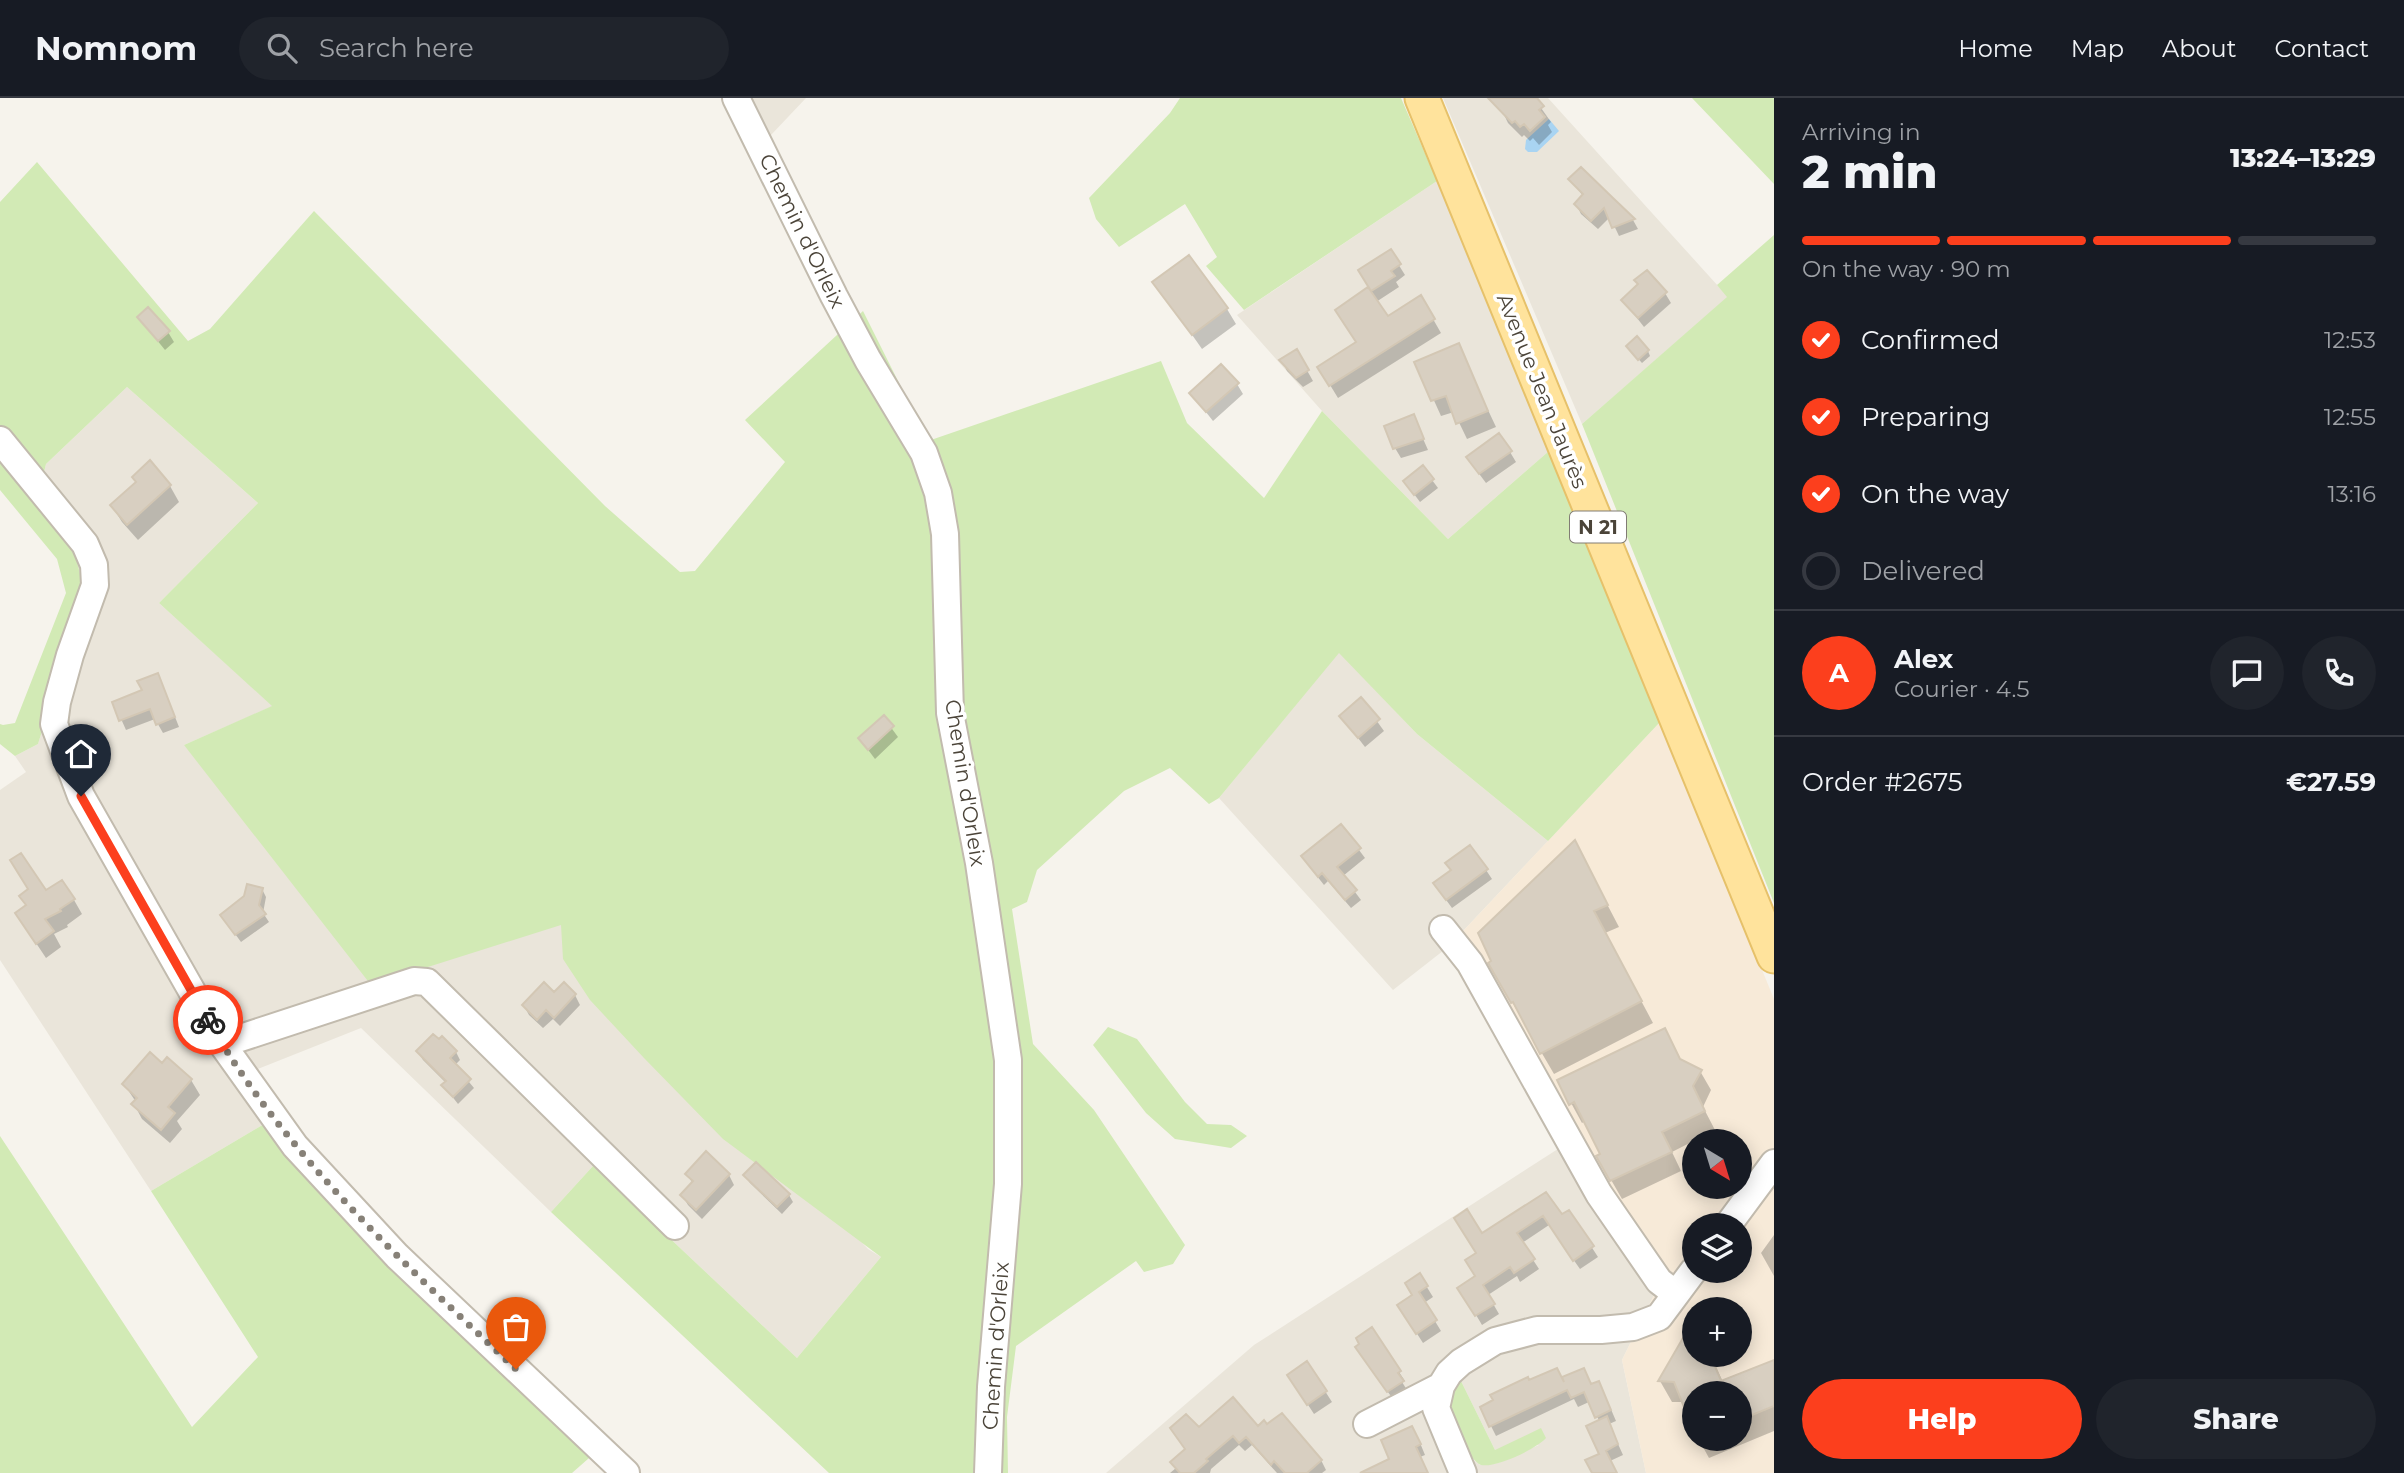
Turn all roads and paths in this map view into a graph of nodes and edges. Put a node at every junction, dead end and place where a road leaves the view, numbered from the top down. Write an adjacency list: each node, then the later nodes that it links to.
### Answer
1 (736, 98): 15 (street, Chemin d'Orleix)
2 (1422, 98): 5 (main road, Avenue Jean Jaurès / N 21)
3 (0, 440): 6 (street)
4 (1443, 929): 11 (street)
5 (1774, 956)
6 (222, 1044): 9 (street); 14 (street)
7 (1774, 1164): 8 (street)
8 (1737, 1213)
9 (675, 1226)
10 (1684, 1283): 11 (street)
11 (1676, 1294): 12 (street)
12 (1441, 1386): 13 (street); 16 (street)
13 (1367, 1424)
14 (626, 1473)
15 (988, 1473)
16 (1463, 1473)

